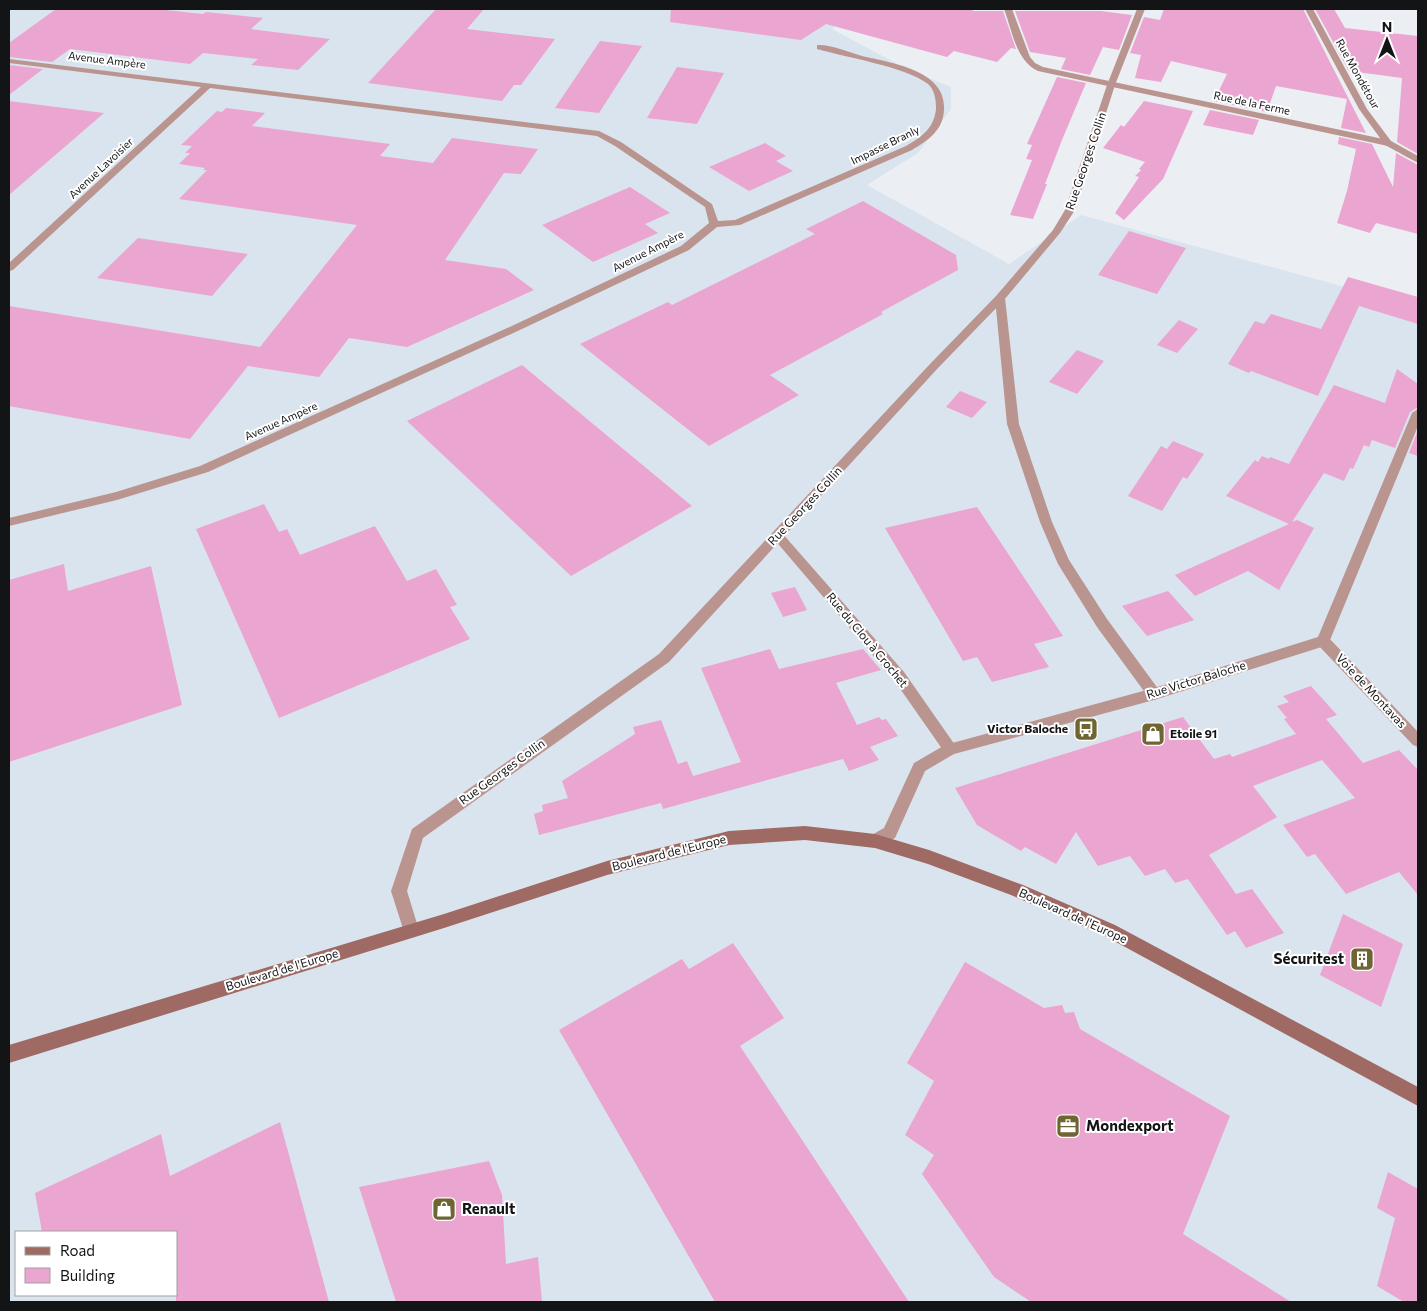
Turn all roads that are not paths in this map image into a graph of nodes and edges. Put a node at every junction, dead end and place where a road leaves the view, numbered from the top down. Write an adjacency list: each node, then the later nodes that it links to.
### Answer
1 (1008, 9): 6 (street, Rue de la Ferme)
2 (1141, 9): 6 (street, Rue Georges Collin)
3 (1309, 9): 8 (street, Rue Mondétour)
4 (820, 48): 10 (street, Impasse Branly)
5 (9, 61): 7 (street, Avenue Ampère)
6 (1112, 84): 8 (street, Rue de la Ferme); 12 (street, Rue Georges Collin)
7 (208, 85): 10 (street, Avenue Ampère); 11 (street, Avenue Lavoisier)
8 (1388, 143): 9 (street, Rue Mondétour)
9 (1418, 160)
10 (714, 224): 14 (street, Avenue Ampère)
11 (9, 268)
12 (1000, 298): 15 (street, Rue Georges Collin); 17 (street)
13 (1418, 413): 16 (street)
14 (9, 522)
15 (778, 536): 19 (street, Rue du Clou à Crochet); 21 (street, Rue Georges Collin)
16 (1323, 641): 17 (street, Rue Victor Baloche); 18 (street, Voie de Montavas)
17 (1154, 694): 19 (street, Rue Victor Baloche)
18 (1418, 742)
19 (950, 749): 20 (street, Rue Victor Baloche)
20 (875, 841): 21 (main road, Boulevard de l'Europe); 23 (main road, Boulevard de l'Europe)
21 (411, 930): 22 (main road, Boulevard de l'Europe)
22 (9, 1054)
23 (1418, 1098)

